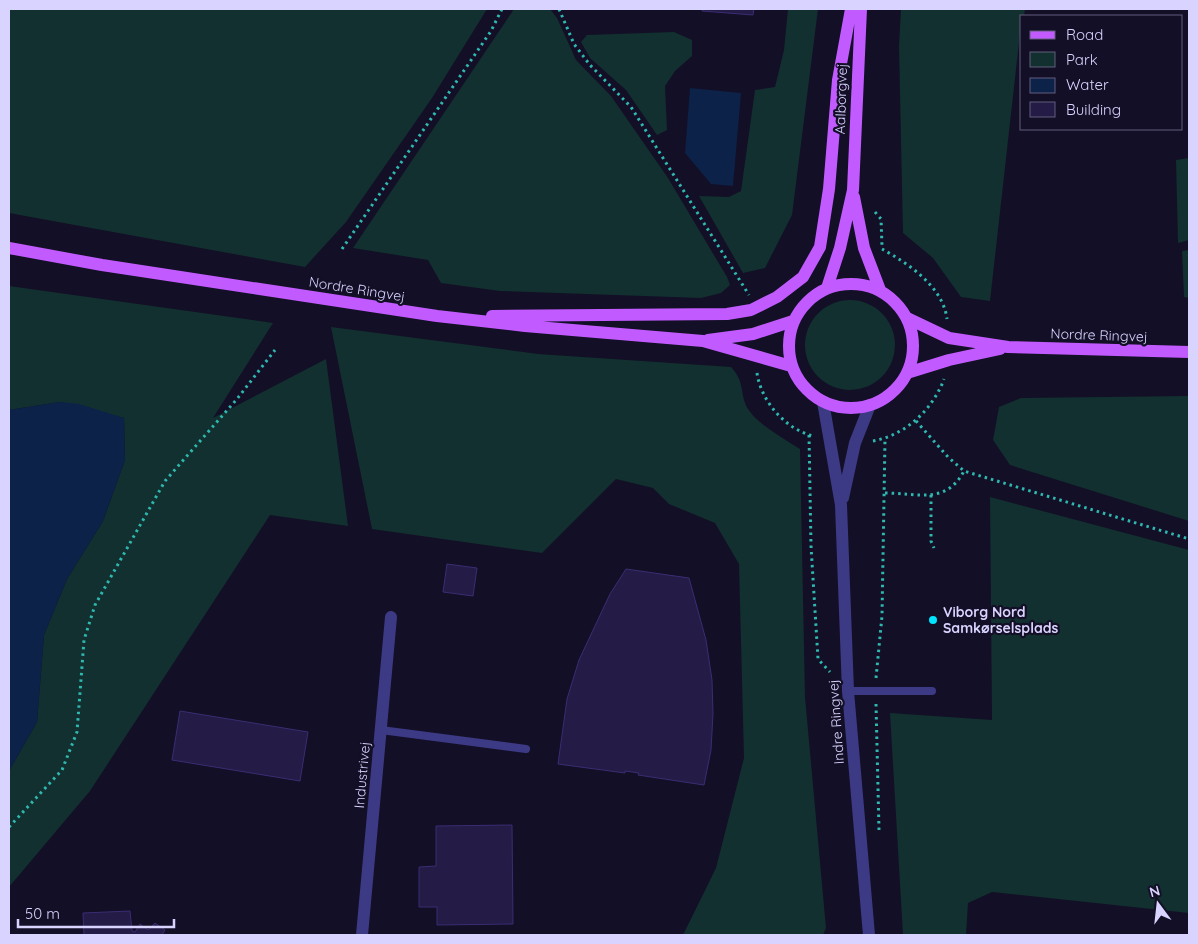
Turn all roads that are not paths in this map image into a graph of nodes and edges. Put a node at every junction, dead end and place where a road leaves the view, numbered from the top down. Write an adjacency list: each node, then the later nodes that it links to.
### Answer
1 (851, 9): 7 (main road)
2 (861, 9): 3 (main road, Aalborgvej)
3 (853, 190): 5 (main road, Aalborgvej); 6 (main road, Aalborgvej)
4 (9, 248): 7 (main road, Nordre Ringvej)
5 (827, 288): 6 (main road); 9 (main road)
6 (880, 290): 8 (main road)
7 (437, 316): 10 (main road, Nordre Ringvej)
8 (907, 318): 11 (main road, Nordre Ringvej); 14 (main road)
9 (793, 321): 10 (main road, Nordre Ringvej); 13 (main road)
10 (703, 341): 13 (main road, Nordre Ringvej)
11 (1008, 347): 12 (main road, Nordre Ringvej); 14 (main road, Nordre Ringvej)
12 (1189, 352)
13 (792, 366): 15 (main road)
14 (907, 373): 16 (main road)
15 (823, 402): 16 (main road); 17 (street, Indre Ringvej)
16 (870, 405): 17 (street, Indre Ringvej)
17 (841, 505): 19 (street, Indre Ringvej)
18 (392, 617): 21 (street, Industrivej)
19 (848, 691): 20 (lane); 24 (street, Indre Ringvej)
20 (932, 691)
21 (381, 730): 22 (lane); 23 (street, Industrivej)
22 (526, 749)
23 (362, 935)
24 (869, 935)

